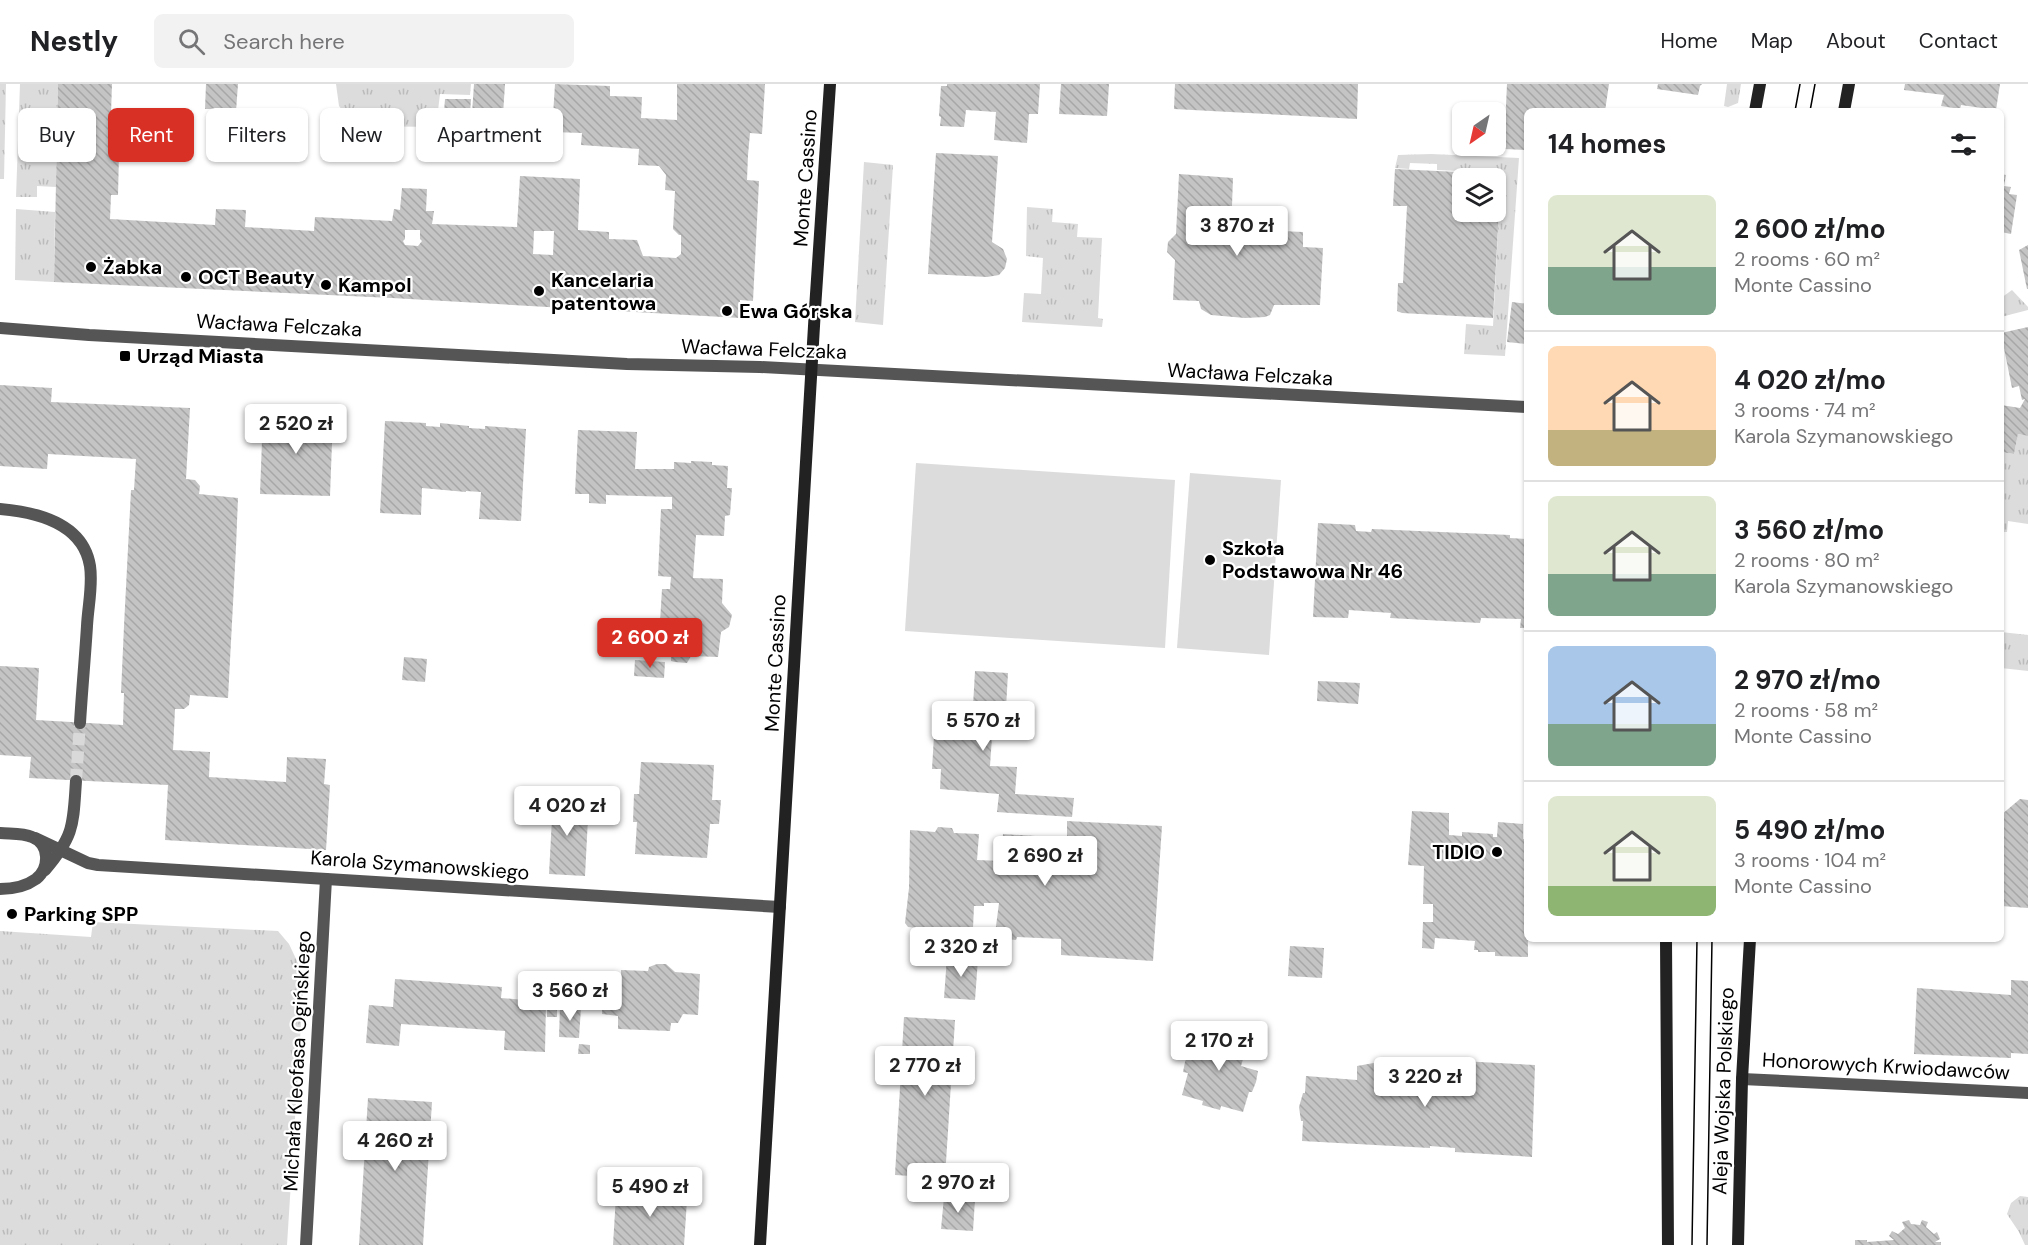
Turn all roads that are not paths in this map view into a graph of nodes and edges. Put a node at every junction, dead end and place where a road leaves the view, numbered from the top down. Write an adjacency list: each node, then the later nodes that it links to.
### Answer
1 (830, 84): 7 (street, Monte Cassino)
2 (1760, 84): 4 (street)
3 (1849, 84): 5 (street)
4 (1756, 108)
5 (1845, 108)
6 (0, 328): 7 (street, Wacława Felczaka)
7 (812, 370): 8 (street, Wacława Felczaka); 18 (street, Monte Cassino)
8 (1524, 407)
9 (0, 509): 10 (street)
10 (80, 723)
11 (76, 781): 14 (street)
12 (0, 833): 13 (street, Karola Szymanowskiego)
13 (35, 838): 14 (street, Karola Szymanowskiego); 15 (street)
14 (61, 850): 15 (street); 16 (street, Karola Szymanowskiego)
15 (40, 875): 17 (street)
16 (326, 879): 18 (street, Karola Szymanowskiego); 23 (street, Michała Kleofasa Ogińskiego)
17 (0, 889)
18 (780, 907): 24 (street, Monte Cassino)
19 (1666, 942): 25 (street)
20 (1750, 942): 21 (street, Aleja Wojska Polskiego)
21 (1742, 1079): 22 (street, Honorowych Krwiodawców); 26 (street, Aleja Wojska Polskiego)
22 (2028, 1093)
23 (306, 1245)
24 (760, 1245)
25 (1668, 1245)
26 (1738, 1245)

